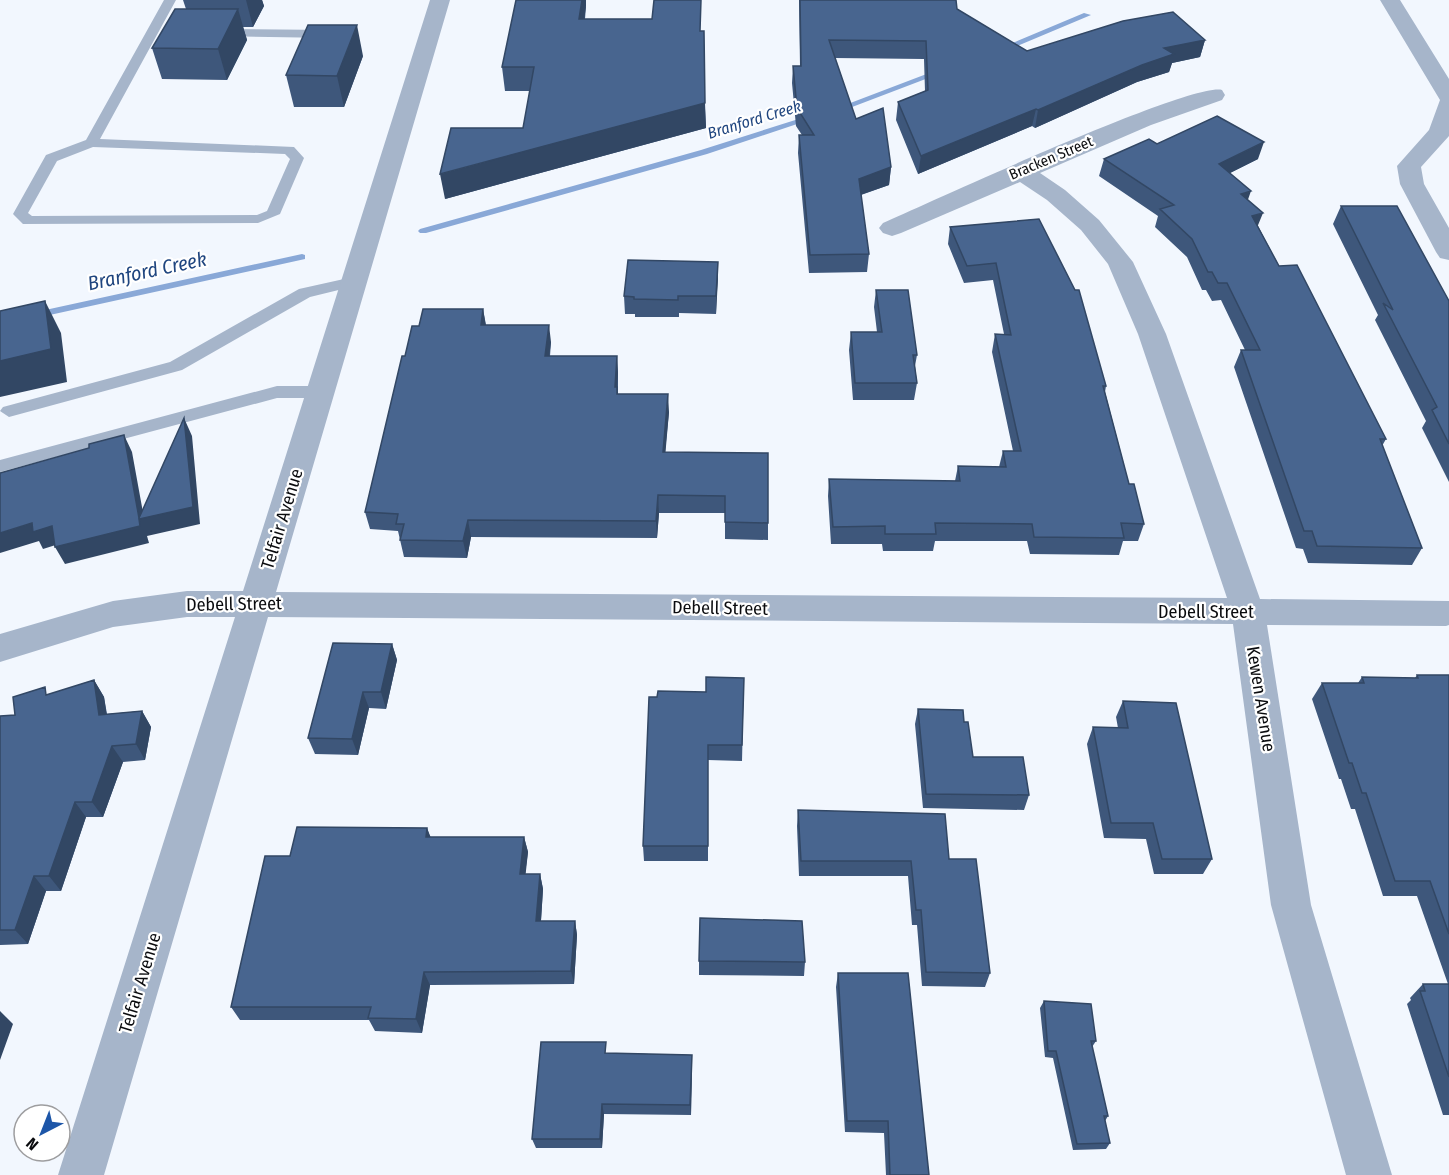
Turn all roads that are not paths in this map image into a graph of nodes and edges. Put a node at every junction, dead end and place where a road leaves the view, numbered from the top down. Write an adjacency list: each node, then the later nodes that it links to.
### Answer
1 (170, 0): 10 (lane)
2 (440, 0): 14 (street, Telfair Avenue)
3 (1390, 0): 7 (street)
4 (200, 33): 5 (lane)
5 (340, 34)
6 (1214, 95): 11 (street, Bracken Street)
7 (1449, 97)
8 (1449, 103): 9 (street)
9 (1444, 134): 13 (street)
10 (92, 143): 10 (lane)
11 (1021, 171): 12 (street, Bracken Street); 19 (street, Kewen Avenue)
12 (892, 228)
13 (1449, 252)
14 (353, 282): 15 (street, Telfair Avenue); 16 (lane)
15 (320, 392): 17 (lane); 18 (street, Telfair Avenue)
16 (9, 411)
17 (0, 466)
18 (256, 603): 19 (street, Debell Street); 21 (street, Debell Street); 22 (street, Telfair Avenue)
19 (1248, 612): 20 (street, Debell Street); 23 (street, Kewen Avenue)
20 (1446, 613)
21 (0, 648)
22 (81, 1175)
23 (1369, 1175)

